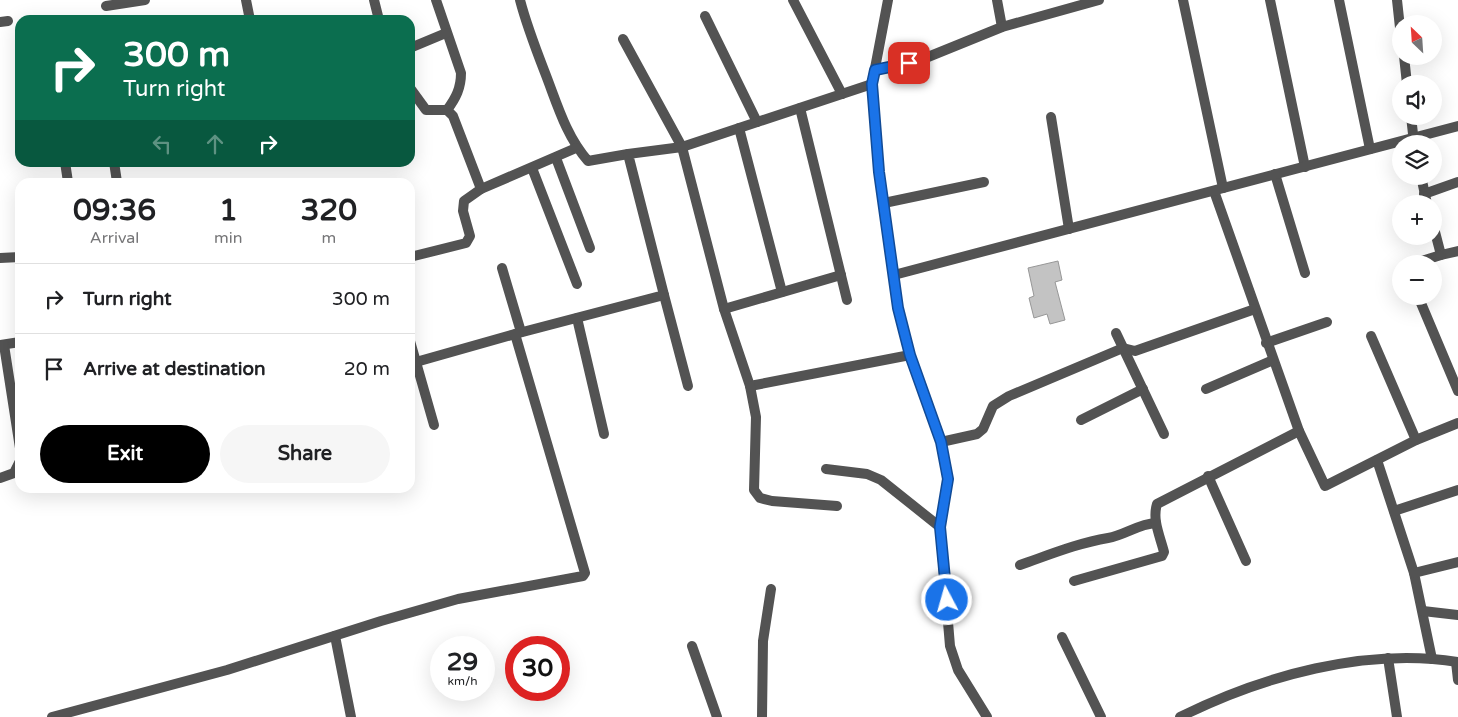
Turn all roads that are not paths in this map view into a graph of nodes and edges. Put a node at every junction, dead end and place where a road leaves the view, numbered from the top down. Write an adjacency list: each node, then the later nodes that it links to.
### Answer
1 (145, 0): 15 (street)
2 (246, 0): 16 (street)
3 (374, 0): 17 (street)
4 (436, 0): 21 (street)
5 (520, 0): 37 (street)
6 (792, 0): 26 (street)
7 (888, 0): 24 (street)
8 (997, 0): 20 (street)
9 (1099, 0): 14 (street)
10 (1183, 0): 46 (street)
11 (1270, 0): 41 (street)
12 (1339, 0): 38 (street)
13 (1397, 0): 18 (street)
14 (1066, 4): 20 (street)
15 (106, 6)
16 (249, 15)
17 (378, 15)
18 (1399, 15)
19 (705, 16): 31 (street)
20 (1002, 27): 24 (street)
21 (446, 33): 23 (street); 29 (street)
22 (622, 39): 36 (street)
23 (415, 46)
24 (875, 70): 25 (street)
25 (872, 84): 26 (street); 49 (street)
26 (842, 94): 28 (street)
27 (415, 95): 29 (street)
28 (800, 108): 31 (street); 60 (street)
29 (447, 110): 47 (street)
30 (1051, 117): 50 (street)
31 (757, 122): 33 (street)
32 (1458, 126): 34 (street)
33 (739, 128): 36 (street); 63 (street)
34 (1432, 135)
35 (1392, 145): 38 (street)
36 (682, 147): 39 (street); 67 (street)
37 (576, 148): 39 (street); 40 (street)
38 (1370, 149): 41 (street)
39 (628, 154): 64 (street)
40 (556, 158): 42 (street); 52 (street)
41 (1305, 167): 43 (street)
42 (532, 168): 47 (street); 62 (street)
43 (1275, 174): 46 (street); 59 (street)
44 (984, 182): 49 (street)
45 (1458, 182): 48 (street)
46 (1218, 189): 50 (street); 68 (street)
47 (481, 190): 55 (street)
48 (1434, 195)
49 (884, 203): 61 (street)
50 (1069, 229): 61 (street)
51 (1438, 245): 54 (street)
52 (590, 248)
53 (1458, 251): 54 (street)
54 (1441, 255)
55 (415, 256)
56 (15, 257): 57 (street)
57 (0, 258)
58 (502, 268): 71 (street)
59 (1306, 273)
60 (841, 275): 63 (street); 65 (street)
61 (894, 275): 78 (street)
62 (576, 284)
63 (782, 292): 67 (street)
64 (664, 295): 69 (street); 82 (street)
65 (847, 300)
66 (1422, 305): 86 (street)
67 (724, 309): 83 (street)
68 (1254, 309): 75 (street); 77 (street)
69 (577, 318): 71 (street); 92 (street)
70 (1327, 322): 75 (street)
71 (518, 333): 81 (street); 114 (street)
72 (1116, 333): 77 (street)
73 (1371, 336): 94 (street)
74 (15, 343): 76 (street)
75 (1266, 343): 80 (street)
76 (2, 345): 87 (street)
77 (1123, 348): 84 (street); 95 (street)
78 (910, 355): 83 (street); 95 (street)
79 (415, 358): 81 (street)
80 (1273, 360): 85 (street); 91 (street)
81 (416, 362): 90 (street)
82 (688, 386)
83 (750, 386): 102 (street)
84 (1143, 389): 88 (street); 93 (street)
85 (1206, 389)
86 (1458, 391)
87 (15, 419)
88 (1081, 420)
89 (1458, 423): 94 (street)
90 (434, 425)
91 (1299, 431): 96 (street); 99 (street)
92 (604, 434)
93 (1164, 434)
94 (1416, 440): 96 (street)
95 (941, 442): 105 (street)
96 (1377, 460): 103 (street)
97 (826, 469): 105 (street)
98 (15, 471): 100 (street)
99 (1208, 476): 104 (street); 106 (street)
100 (0, 478)
101 (1458, 490): 103 (street)
102 (837, 506)
103 (1394, 511): 109 (street)
104 (1156, 523): 108 (street); 110 (street)
105 (940, 527): 125 (street)
106 (1246, 562)
107 (1458, 562): 109 (street)
108 (1020, 565)
109 (1414, 573): 112 (street)
110 (1074, 581)
111 (771, 589): 124 (street)
112 (1423, 611): 113 (street); 118 (street)
113 (1458, 615)
114 (335, 636): 121 (street); 122 (street)
115 (1062, 637): 126 (street)
116 (692, 646): 123 (street)
117 (1388, 658): 118 (street); 127 (street); 128 (street)
118 (1432, 659): 119 (street)
119 (1457, 662): 120 (street)
120 (1458, 680)
121 (52, 717)
122 (351, 717)
123 (716, 717)
124 (762, 717)
125 (986, 717)
126 (1101, 717)
127 (1180, 717)
128 (1397, 717)

